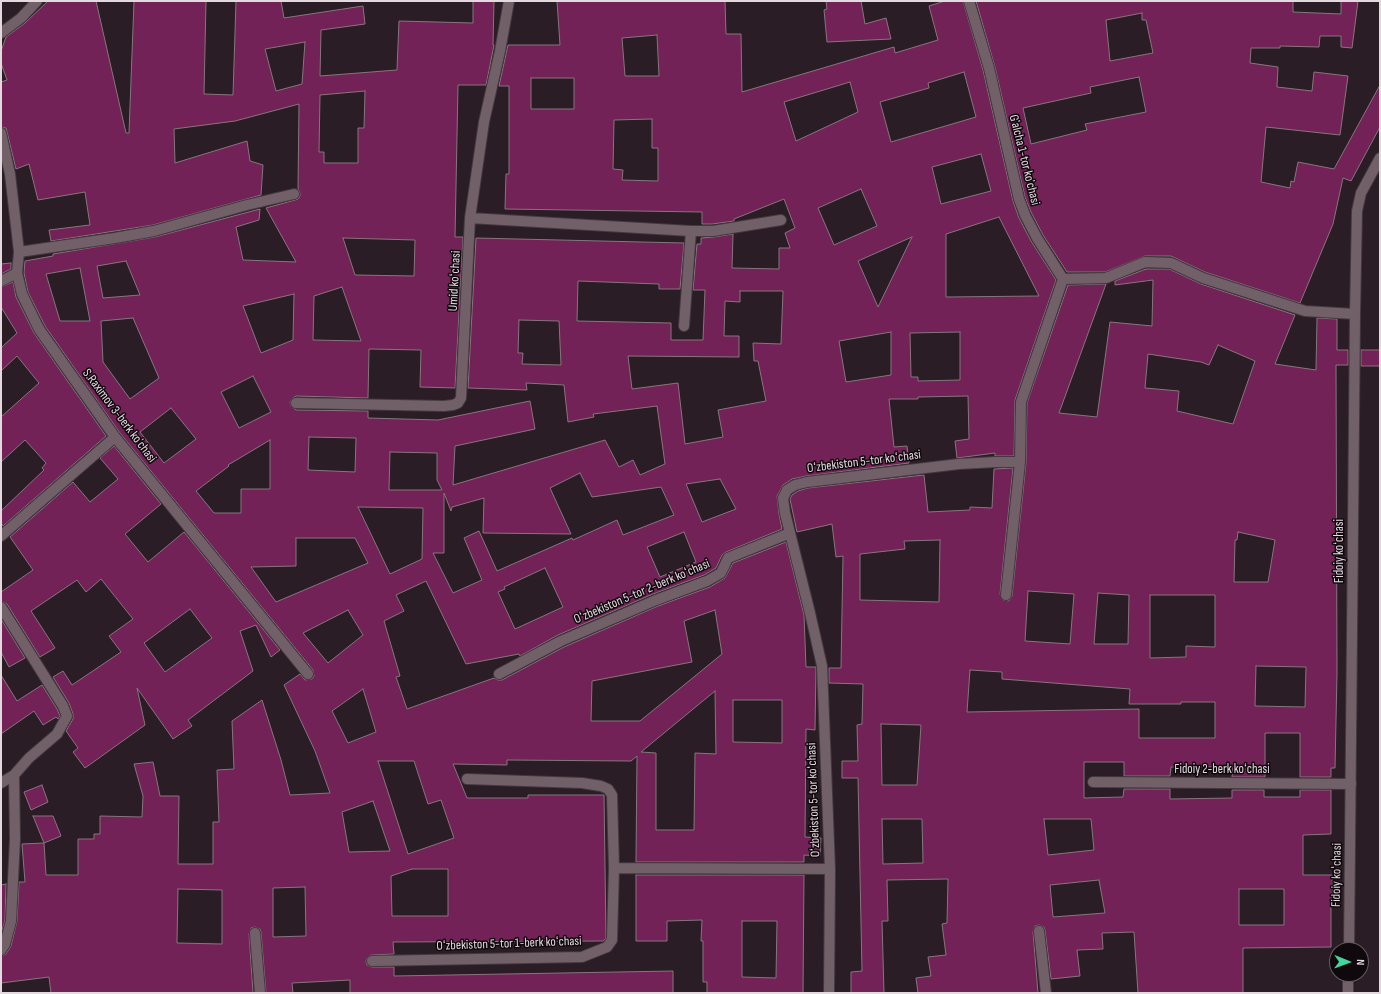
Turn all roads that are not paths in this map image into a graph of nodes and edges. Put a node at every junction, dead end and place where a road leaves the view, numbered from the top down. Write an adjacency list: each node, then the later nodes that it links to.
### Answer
1 (37, 1): 4 (street)
2 (509, 1): 8 (street, Umid koʻchasi)
3 (970, 1): 13 (street, Gʼalcha 1-tor koʼchasi)
4 (1, 33)
5 (1, 133): 11 (street, S.Raximov 3-berk koʼchasi)
6 (1380, 158): 15 (street, Fidoiy koʻchasi)
7 (294, 194): 11 (street)
8 (470, 218): 10 (street); 17 (street, Umid koʻchasi)
9 (781, 220): 10 (street)
10 (691, 231): 16 (street)
11 (19, 252): 12 (street, S.Raximov 3-berk koʼchasi)
12 (17, 273): 14 (street); 18 (street, S.Raximov 3-berk koʼchasi)
13 (1062, 279): 15 (street); 19 (street)
14 (1, 281)
15 (1355, 314): 30 (street, Fidoiy koʻchasi)
16 (684, 326)
17 (296, 403)
18 (115, 437): 21 (street); 24 (street, S.Raximov 3-berk koʼchasi)
19 (1020, 462): 20 (street, Oʻzbekiston 5-tor koʻchasi); 22 (street)
20 (790, 533): 25 (street, Oʻzbekiston 5-tor 2-berk koʻchasi); 32 (street, Oʻzbekiston 5-tor koʻchasi)
21 (1, 536)
22 (1006, 595)
23 (1, 607): 26 (street)
24 (308, 674)
25 (499, 674)
26 (14, 774): 29 (street); 36 (street)
27 (467, 779): 31 (street, Oʻzbekiston 5-tor 1-berk koʻchasi)
28 (1093, 782): 30 (street, Fidoiy 2-berk koʻchasi)
29 (1, 783)
30 (1351, 784): 35 (street, Fidoiy koʻchasi)
31 (614, 868): 32 (street, Oʻzbekiston 5-tor koʻchasi); 37 (street, Oʻzbekiston 5-tor 1-berk koʻchasi)
32 (830, 869): 40 (street, Oʻzbekiston 5-tor koʻchasi)
33 (1039, 931): 41 (street)
34 (255, 933): 39 (street)
35 (1349, 942)
36 (1, 950)
37 (372, 961)
38 (1348, 982): 42 (street)
39 (260, 993)
40 (829, 993)
41 (1046, 993)
42 (1348, 993)

